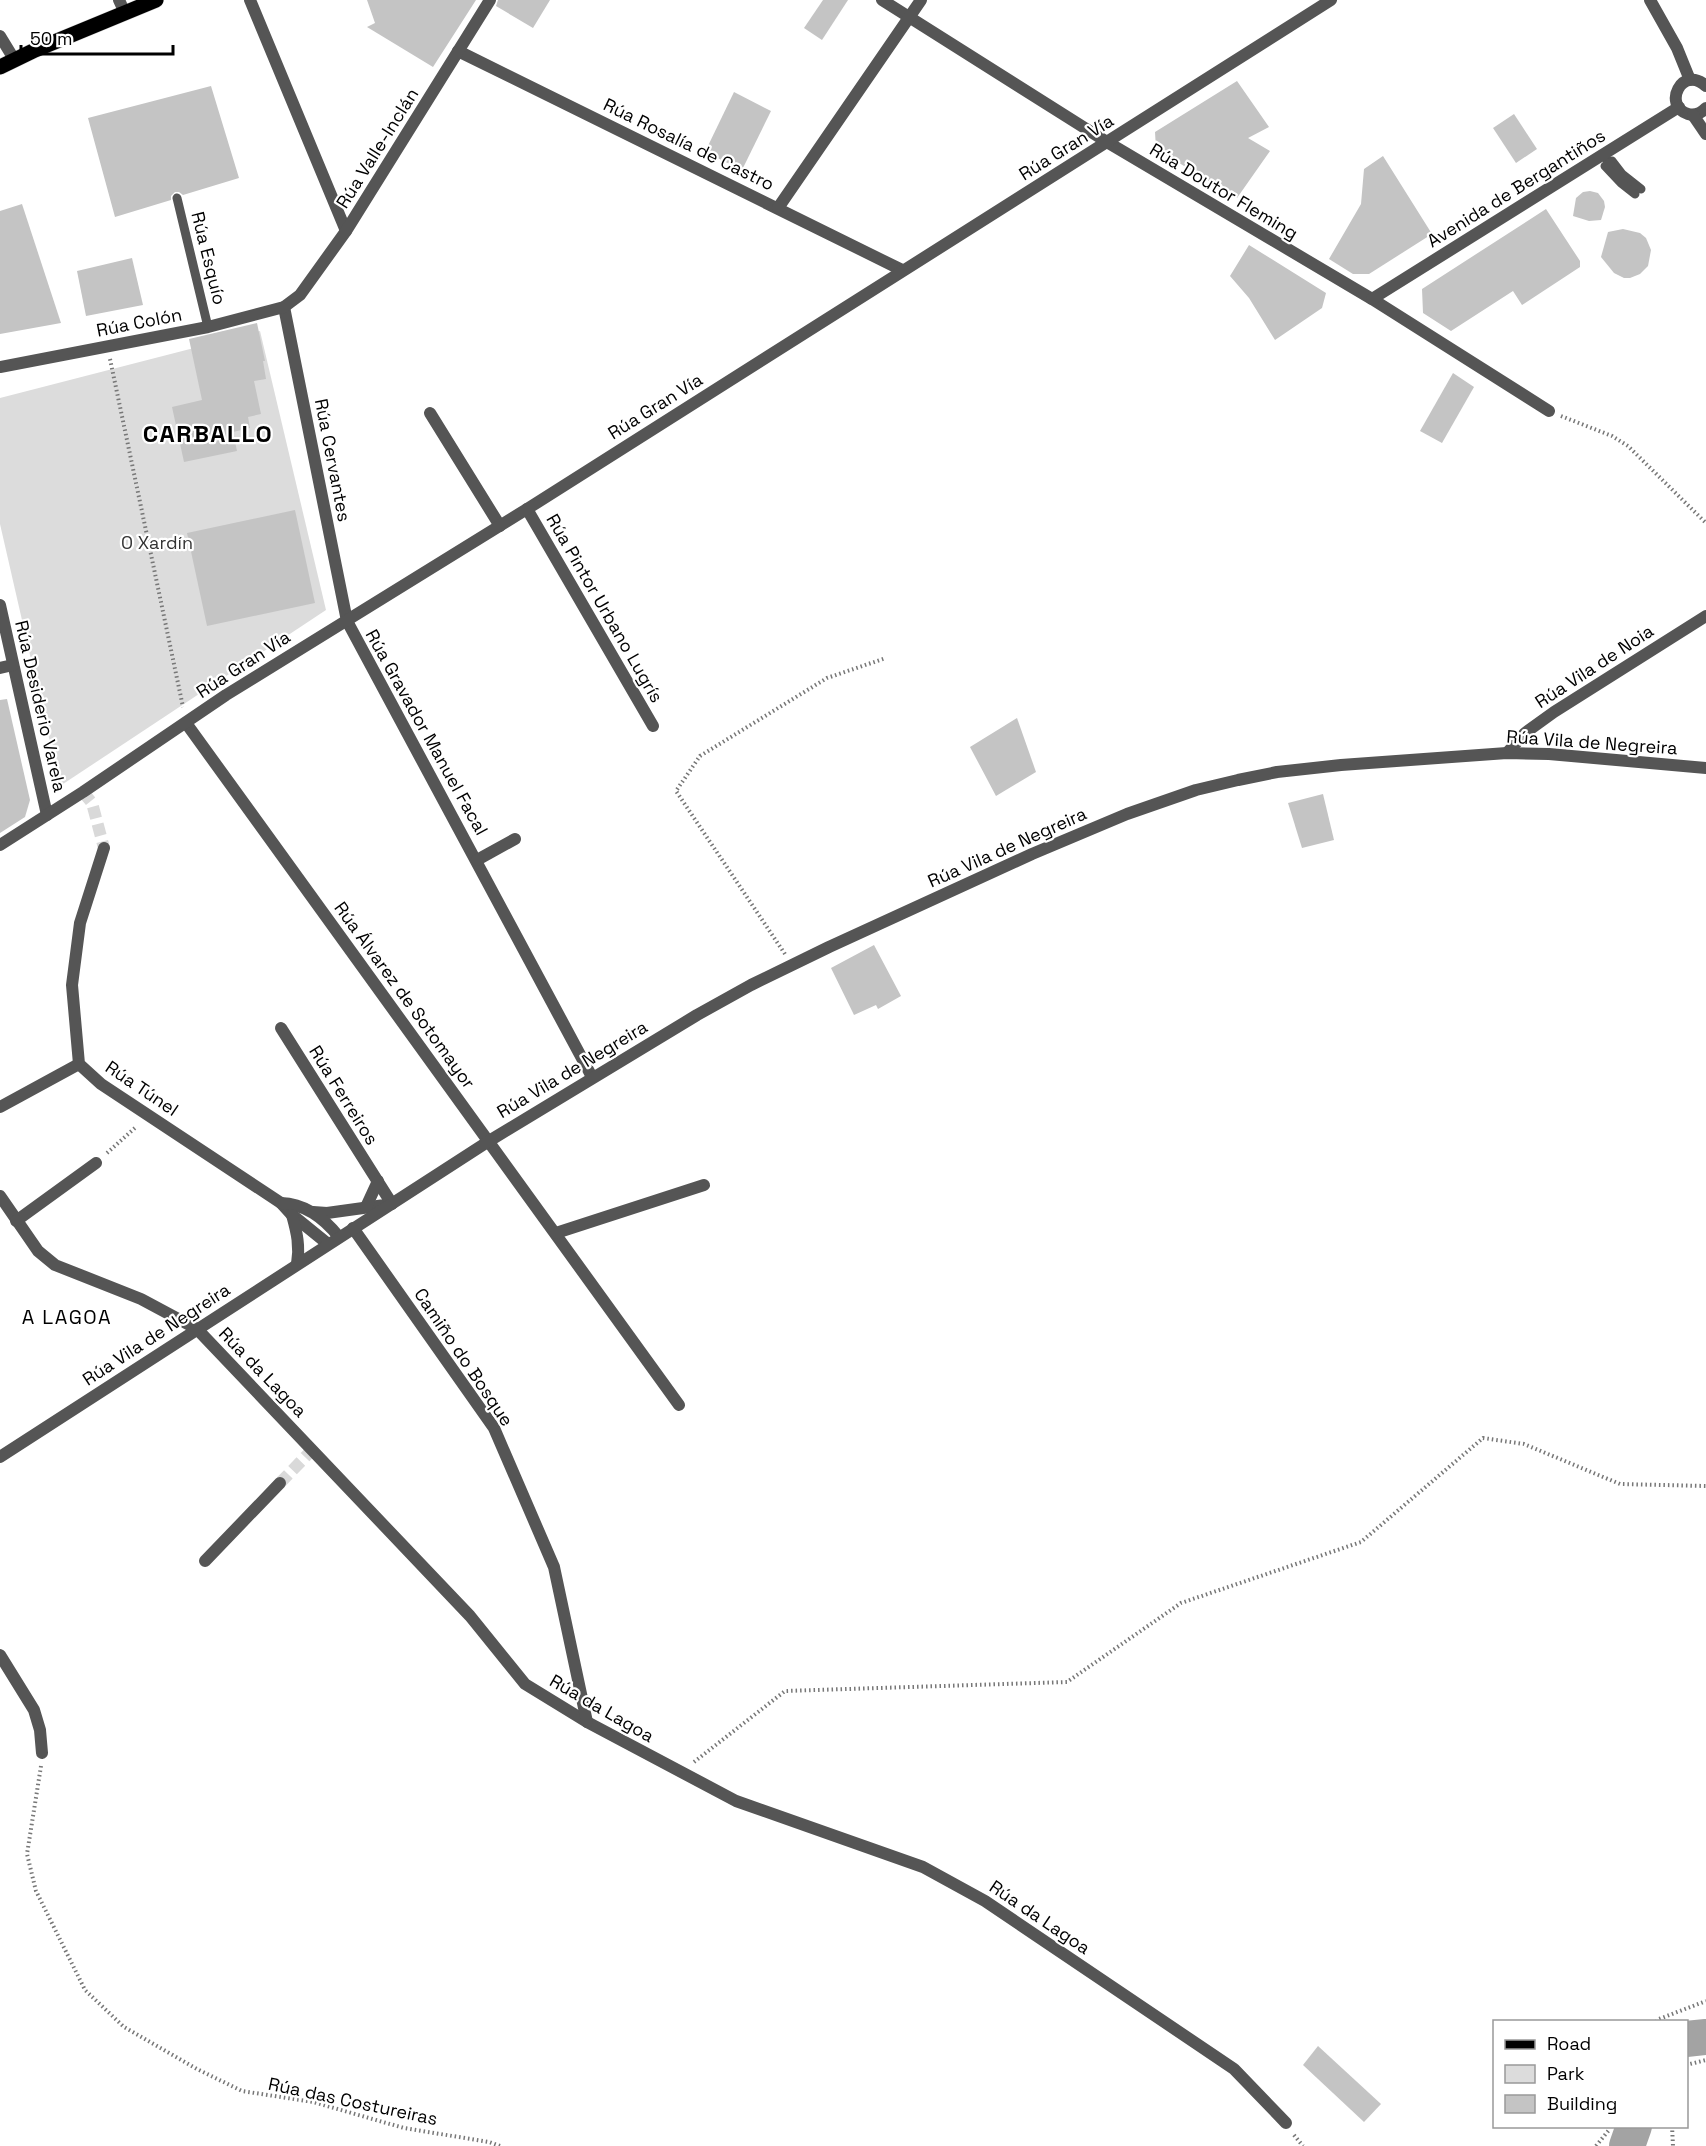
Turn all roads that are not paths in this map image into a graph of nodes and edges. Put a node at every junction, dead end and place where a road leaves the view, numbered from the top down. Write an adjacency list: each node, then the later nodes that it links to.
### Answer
1 (156, 0): 8 (main road)
2 (250, 0): 24 (street)
3 (490, 0): 11 (street, Rúa Valle-Inclán)
4 (882, 0): 9 (street, Rúa Doutor Fleming)
5 (921, 0): 9 (street)
6 (1331, 0): 19 (street, Rúa Gran Vía)
7 (1650, 0): 13 (street)
8 (122, 6): 12 (main road)
9 (909, 18): 19 (street, Rúa Doutor Fleming); 23 (street)
10 (0, 36): 12 (street)
11 (459, 51): 23 (street, Rúa Rosalía de Castro); 24 (street, Rúa Valle-Inclán)
12 (7, 63)
13 (1690, 80): 14 (street); 15 (street)
14 (1706, 86)
15 (1679, 107): 17 (street); 20 (street, Avenida de Bergantiños)
16 (1706, 108): 17 (street)
17 (1693, 115): 18 (street)
18 (1706, 134)
19 (1107, 142): 25 (street, Rúa Gran Vía); 26 (street, Rúa Doutor Fleming)
20 (1606, 159): 21 (lane); 26 (street, Avenida de Bergantiños)
21 (1638, 192)
22 (177, 198): 28 (lane, Rúa Esquío)
23 (778, 208): 25 (street, Rúa Rosalía de Castro)
24 (346, 231): 27 (street, Rúa Valle-Inclán)
25 (902, 270): 32 (street, Rúa Gran Vía)
26 (1372, 299): 30 (street, Rúa Doutor Fleming)
27 (284, 306): 28 (street, Rúa Colón); 36 (street, Rúa Cervantes)
28 (208, 327): 29 (street, Rúa Colón)
29 (0, 367)
30 (1549, 411)
31 (430, 412): 33 (street)
32 (526, 509): 33 (street, Rúa Gran Vía); 40 (street, Rúa Pintor Urbano Lugrís)
33 (500, 526): 36 (street, Rúa Gran Vía)
34 (0, 605): 37 (street, Rúa Desiderio Varela)
35 (1706, 616): 41 (street, Rúa Vila de Noia)
36 (347, 621): 39 (street, Rúa Gran Vía); 47 (street, Rúa Gravador Manuel Facal)
37 (13, 665): 38 (street); 43 (street, Rúa Desiderio Varela)
38 (0, 668)
39 (186, 723): 43 (street, Rúa Gran Vía); 52 (street, Rúa Álvarez de Sotomayor)
40 (653, 726)
41 (1507, 753): 42 (street, Rúa Vila de Negreira); 50 (street, Rúa Vila de Negreira)
42 (1706, 768)
43 (47, 814): 45 (street, Rúa Gran Vía)
44 (514, 840): 47 (street, Rúa Gravador Manuel Facal)
45 (0, 845)
46 (104, 848): 49 (street, Rúa Túnel)
47 (477, 860): 50 (street, Rúa Gravador Manuel Facal)
48 (281, 1028): 54 (street, Rúa Ferreiros)
49 (79, 1064): 51 (street); 57 (street, Rúa Túnel)
50 (592, 1077): 52 (street, Rúa Vila de Negreira)
51 (0, 1107)
52 (489, 1141): 58 (street, Rúa Vila de Negreira); 64 (street, Rúa Álvarez de Sotomayor)
53 (96, 1163): 62 (street)
54 (378, 1181): 58 (street, Rúa Ferreiros); 59 (street)
55 (704, 1185): 64 (street)
56 (0, 1196): 62 (street, Rúa da Lagoa)
57 (281, 1203): 60 (street, Rúa Túnel); 61 (street, Rúa Túnel)
58 (392, 1204): 59 (street, Rúa Vila de Negreira); 63 (street, Rúa Vila de Negreira)
59 (366, 1207): 60 (street, Rúa Vila de Negreira)
60 (313, 1212): 65 (street, Rúa Túnel)
61 (291, 1214): 65 (street, Rúa Túnel); 66 (street, Rúa Túnel)
62 (16, 1221): 67 (street, Rúa da Lagoa)
63 (352, 1228): 65 (street, Rúa Vila de Negreira); 73 (street, Camiño do Bosque)
64 (556, 1233): 68 (street, Rúa Álvarez de Sotomayor)
65 (333, 1241): 66 (street, Rúa Vila de Negreira)
66 (297, 1264): 67 (street, Rúa Vila de Negreira)
67 (197, 1329): 69 (street, Rúa Vila de Negreira); 73 (street, Rúa da Lagoa)
68 (679, 1405)
69 (0, 1457)
70 (280, 1483): 71 (street)
71 (205, 1562)
72 (0, 1655): 74 (street)
73 (587, 1722): 75 (street, Rúa da Lagoa)
74 (42, 1753)
75 (1286, 2123)

